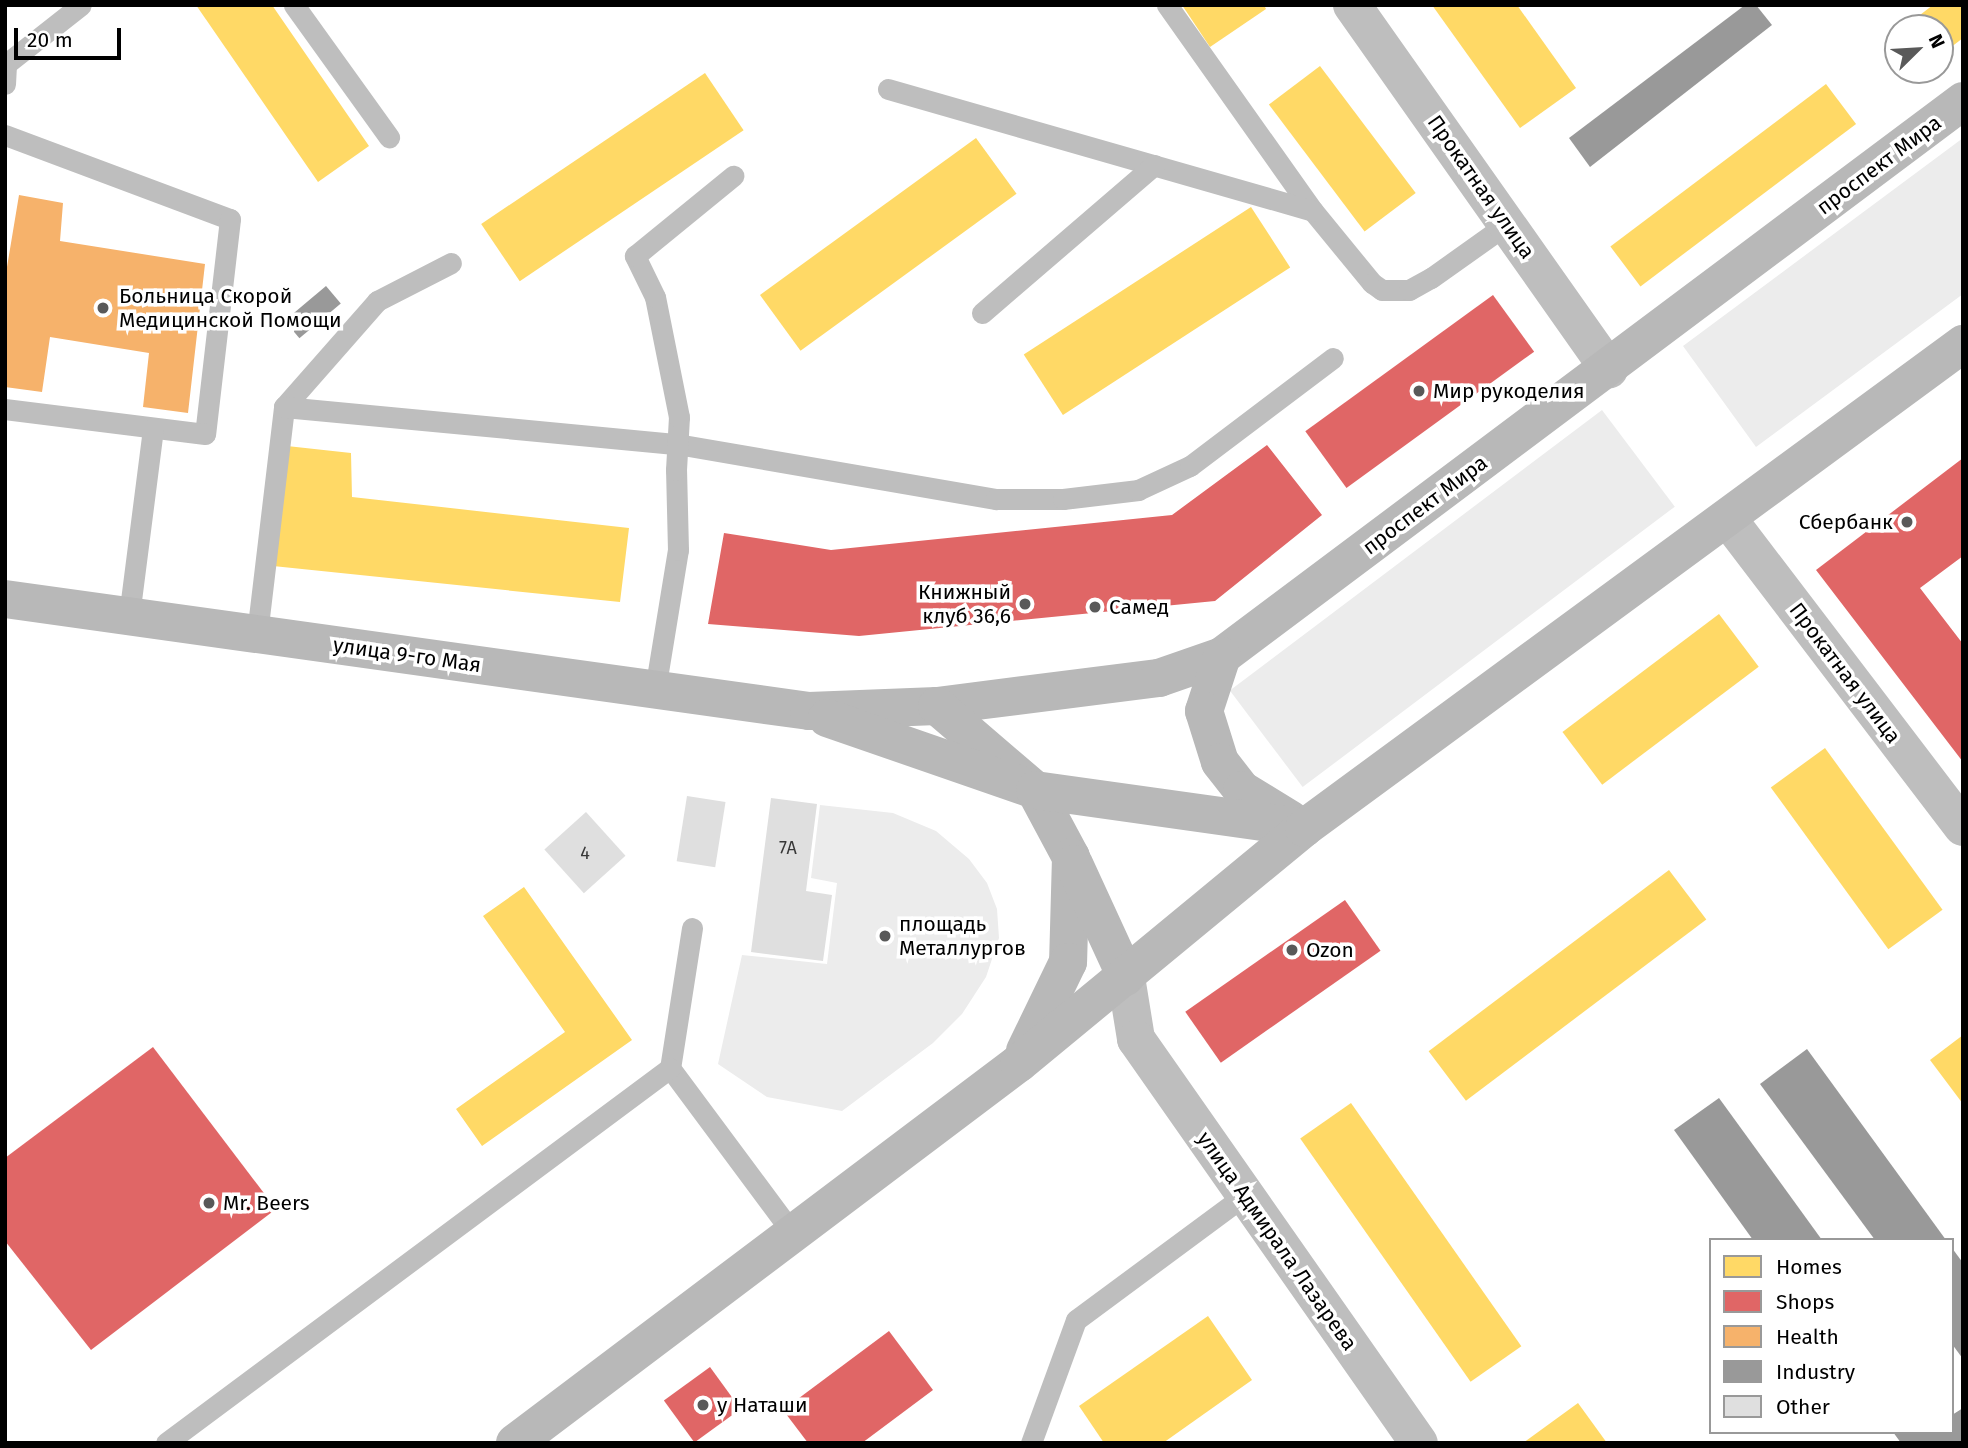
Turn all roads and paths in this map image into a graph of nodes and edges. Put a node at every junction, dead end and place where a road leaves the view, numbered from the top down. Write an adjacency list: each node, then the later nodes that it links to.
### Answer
1 (82, 5): 5 (lane)
2 (294, 5): 9 (lane)
3 (1167, 5): 12 (lane)
4 (1352, 5): 13 (street, Прокатная улица)
5 (5, 84)
6 (888, 89): 10 (lane)
7 (1963, 101): 18 (main road, проспект Мира)
8 (5, 135): 21 (lane)
9 (389, 137)
10 (1154, 166): 12 (lane); 15 (lane)
11 (733, 176): 22 (lane)
12 (1313, 211): 13 (lane)
13 (1507, 224): 18 (street, Прокатная улица)
14 (451, 263): 19 (lane)
15 (982, 313)
16 (1963, 344): 23 (main road)
17 (1333, 358): 22 (lane)
18 (1609, 369): 27 (main road, проспект Мира)
19 (285, 407): 22 (lane); 26 (lane)
20 (5, 410): 21 (lane)
21 (153, 429): 25 (lane)
22 (677, 444): 28 (lane)
23 (1728, 519): 32 (street, Прокатная улица); 33 (main road)
24 (5, 599): 25 (main road, улица 9-го Мая)
25 (130, 616): 26 (main road, улица 9-го Мая)
26 (257, 634): 28 (main road, улица 9-го Мая)
27 (1222, 656): 29 (main road, проспект Мира); 33 (main road)
28 (654, 690): 30 (main road, улица 9-го Мая)
29 (937, 706): 30 (main road, проспект Мира); 31 (main road)
30 (809, 712): 31 (main road)
31 (1035, 790): 33 (main road); 34 (main road)
32 (1963, 827)
33 (1304, 828): 36 (main road)
34 (1071, 857): 36 (main road); 37 (main road)
35 (692, 928): 38 (lane)
36 (1126, 977): 37 (main road); 39 (street, улица Адмирала Лазарева)
37 (1019, 1063): 40 (main road)
38 (670, 1068): 40 (lane); 41 (lane)
39 (1245, 1195): 43 (lane); 44 (street, улица Адмирала Лазарева)
40 (792, 1232): 42 (main road)
41 (166, 1443)
42 (515, 1443)
43 (1031, 1443)
44 (1419, 1443)

